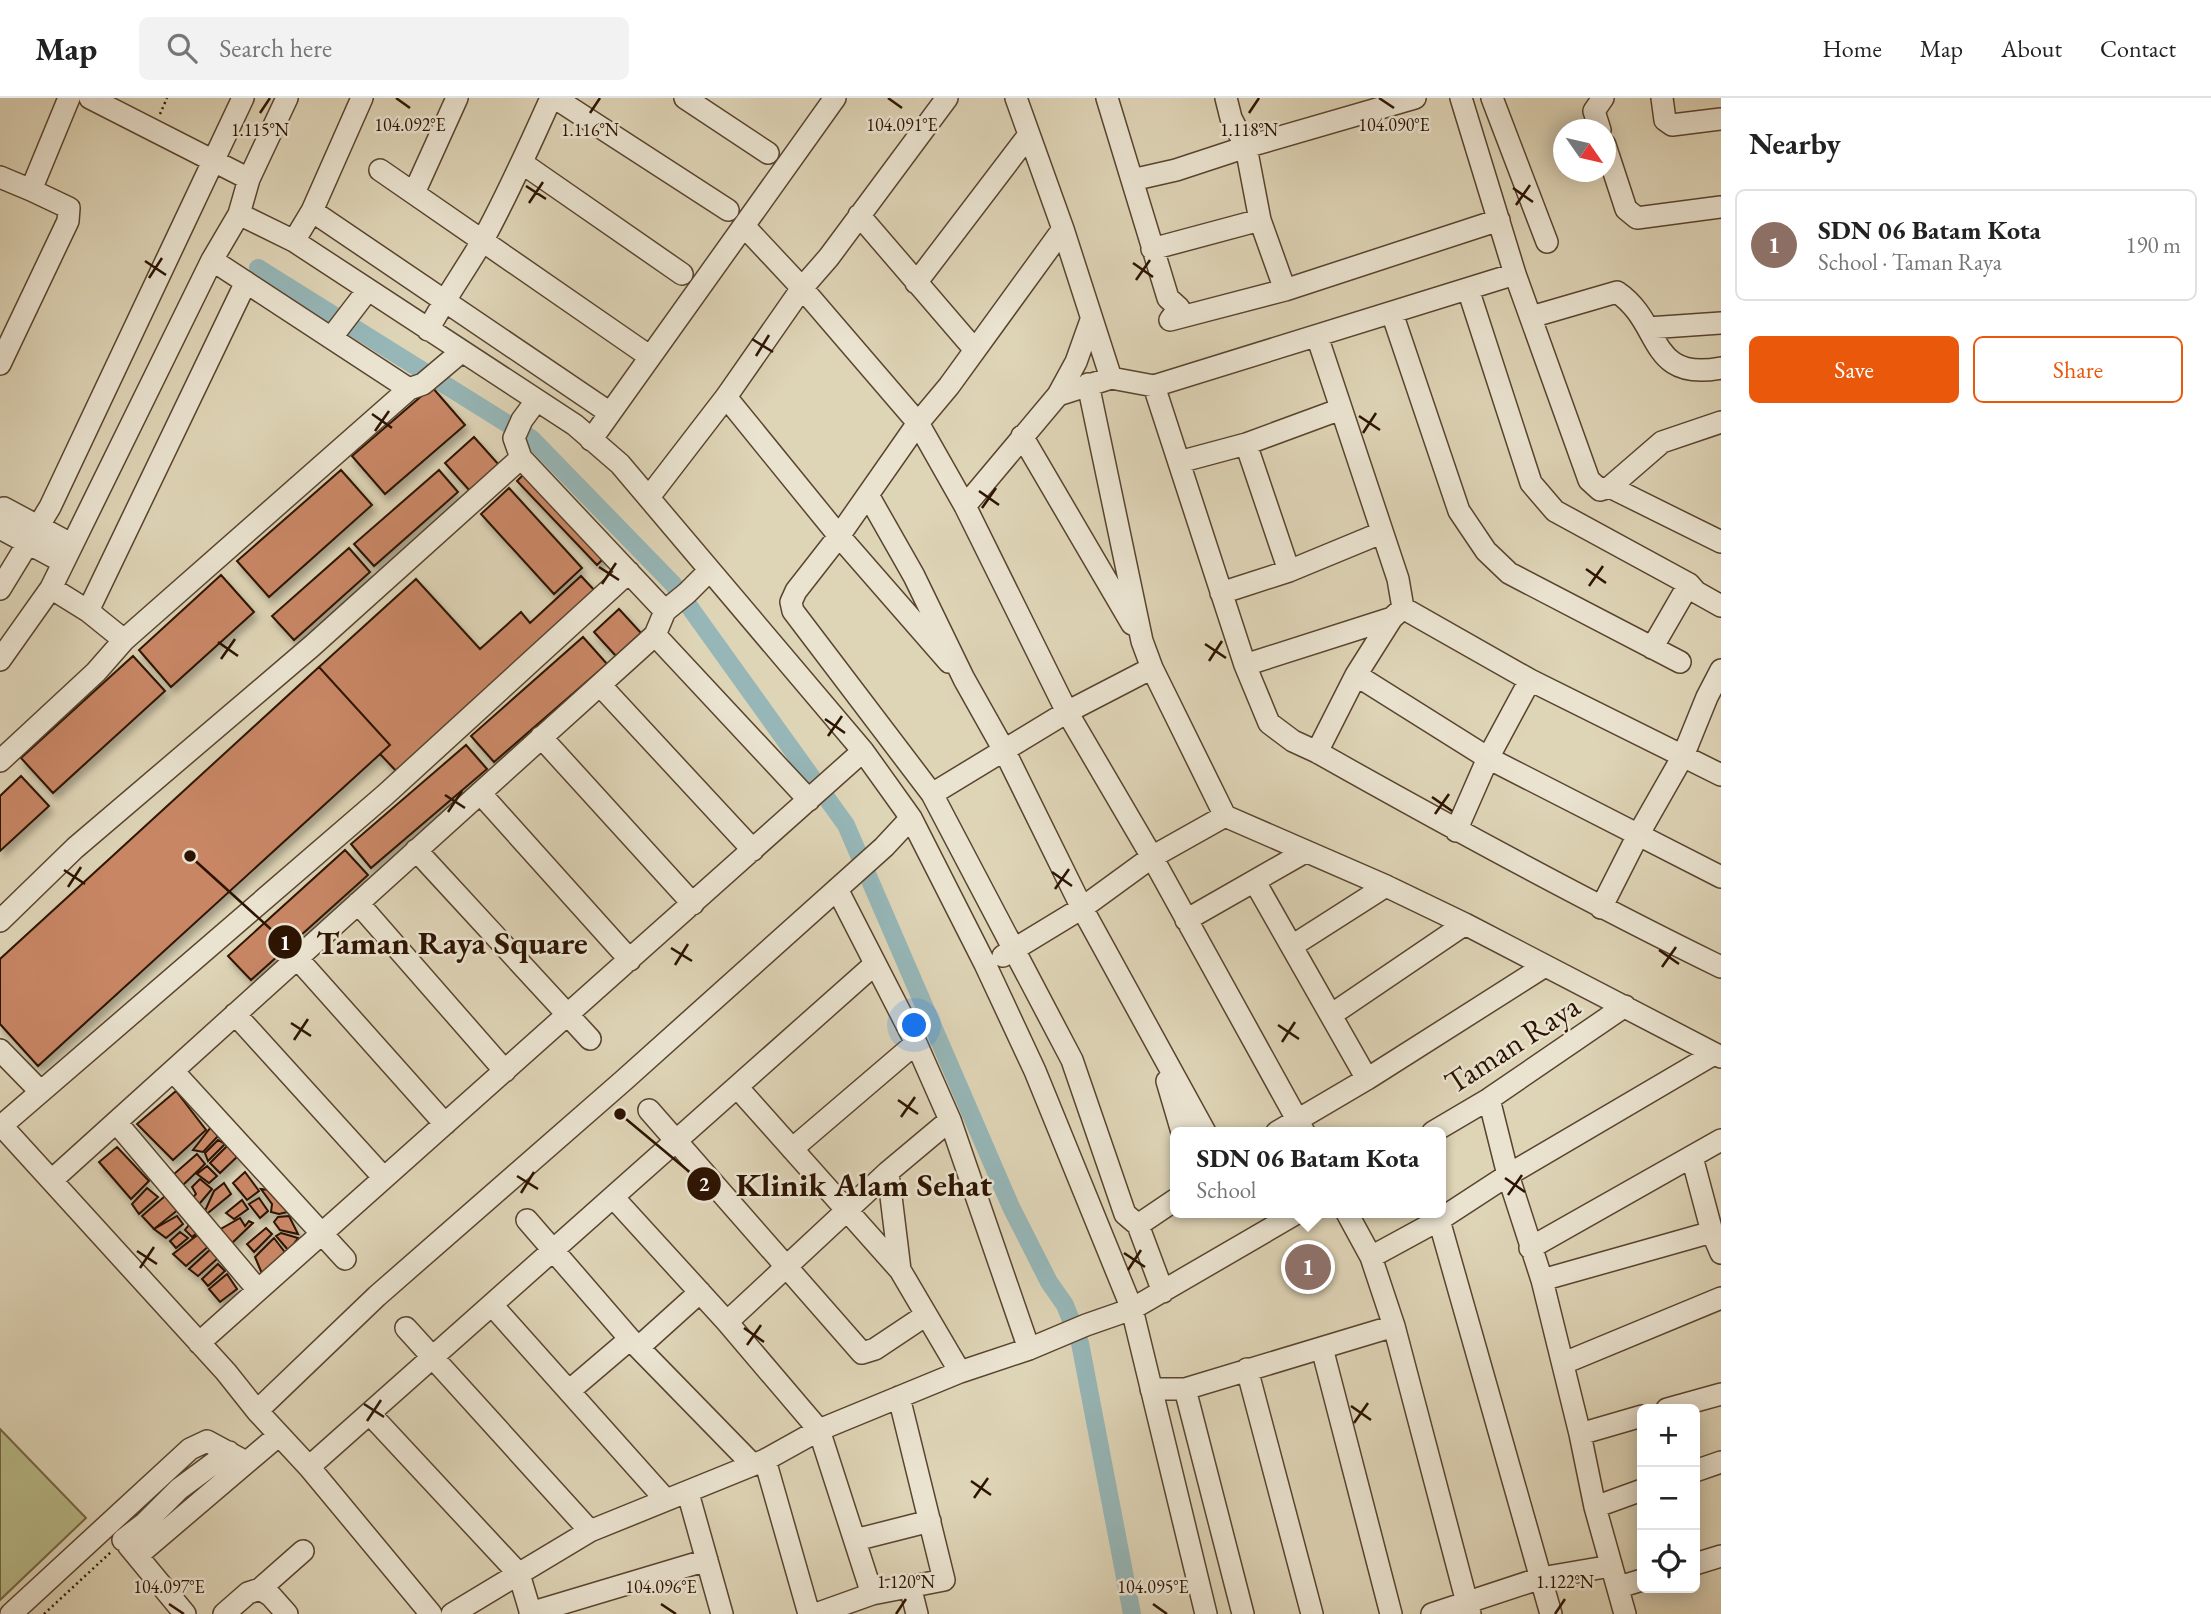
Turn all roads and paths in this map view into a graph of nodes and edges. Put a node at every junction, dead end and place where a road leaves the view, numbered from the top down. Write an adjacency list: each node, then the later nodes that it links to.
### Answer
1 (69, 98): 31 (street)
2 (243, 98): 24 (street)
3 (287, 98): 28 (street)
4 (362, 98): 35 (street)
5 (457, 98): 32 (street)
6 (553, 98): 25 (street); 34 (street)
7 (685, 98): 23 (street)
8 (835, 98): 40 (street)
9 (947, 98): 37 (street)
10 (1016, 98): 21 (street)
11 (1107, 98): 30 (street)
12 (1226, 98): 22 (street)
13 (1415, 98): 22 (street)
14 (1461, 98): 39 (street)
15 (1492, 98): 44 (street)
16 (1603, 98): 20 (street)
17 (1661, 98): 19 (street)
18 (95, 99): 24 (street)
19 (1721, 118)
20 (1597, 119)
21 (1028, 136): 41 (street); 50 (street)
22 (1246, 147): 30 (street); 38 (street)
23 (768, 153)
24 (212, 160): 28 (street); 92 (street)
25 (522, 163): 42 (street); 47 (street)
26 (380, 170): 32 (street)
27 (0, 177): 31 (street)
28 (249, 179): 36 (street)
29 (1616, 179): 33 (street)
30 (1132, 180): 45 (street)
31 (31, 190): 67 (street)
32 (414, 193): 42 (street)
33 (1721, 207)
34 (727, 210)
35 (312, 211): 43 (street); 55 (street)
36 (239, 214): 43 (street); 46 (street)
37 (859, 215): 50 (street); 51 (street)
38 (1259, 219): 45 (street); 53 (street)
39 (1499, 220): 48 (street); 53 (street)
40 (744, 226): 51 (street); 66 (street)
41 (1063, 229): 58 (street); 64 (street)
42 (482, 240): 55 (street); 66 (street)
43 (294, 241): 54 (street)
44 (1547, 242)
45 (1152, 249): 53 (street)
46 (212, 260): 49 (street); 95 (street)
47 (682, 274)
48 (1515, 274): 52 (street); 57 (street)
49 (246, 282): 62 (street); 105 (street)
50 (916, 283): 64 (street)
51 (802, 288): 74 (street); 78 (street)
52 (1468, 289): 56 (street); 99 (street)
53 (1285, 290)
54 (368, 291): 61 (street); 62 (street)
55 (444, 300): 61 (street); 77 (street)
56 (1392, 313): 63 (street); 110 (street)
57 (1531, 317): 60 (street); 85 (street)
58 (1091, 320): 69 (street); 73 (street)
59 (1721, 323): 60 (street)
60 (1648, 328): 68 (street)
61 (428, 330): 65 (street)
62 (334, 334): 71 (street)
63 (1317, 336): 72 (street); 76 (street)
64 (975, 350): 78 (street)
65 (461, 352): 71 (street); 75 (street)
66 (649, 356): 77 (street)
67 (0, 364)
68 (1721, 368)
69 (1111, 378): 70 (street); 72 (street)
70 (1088, 384): 73 (street); 109 (street)
71 (416, 386): 108 (street)
72 (1154, 386): 84 (street)
73 (1058, 395): 80 (street)
74 (726, 397): 87 (street); 93 (street)
75 (536, 401): 81 (street); 82 (street)
76 (1341, 409): 83 (street); 91 (street)
77 (610, 413): 82 (street)
78 (918, 423): 86 (street); 88 (street)
79 (1715, 428): 85 (street)
80 (1022, 436): 88 (street); 109 (street)
81 (519, 438): 98 (street); 150 (street)
82 (591, 440): 87 (street)
83 (1246, 444): 84 (street); 97 (street)
84 (1179, 463): 102 (street)
85 (1610, 487): 94 (street)
86 (868, 495): 93 (street); 117 (street)
87 (649, 497): 96 (street)
88 (965, 506): 121 (street)
89 (0, 509): 92 (street)
90 (0, 528): 92 (street)
91 (1381, 533): 97 (street); 106 (street)
92 (34, 536): 95 (street); 101 (street)
93 (839, 536): 117 (street); 132 (street)
94 (1721, 542)
95 (67, 553): 100 (street)
96 (709, 571): 103 (street); 123 (street)
97 (1289, 571): 102 (street)
98 (629, 572): 103 (street); 173 (street)
99 (1689, 584): 104 (street); 110 (street)
100 (51, 588): 105 (street); 111 (street)
101 (0, 589)
102 (1222, 593): 113 (street)
103 (676, 602): 107 (street)
104 (1721, 606)
105 (88, 611): 108 (street)
106 (1397, 613): 113 (street); 116 (street); 118 (street)
107 (655, 635): 119 (street); 131 (street)
108 (124, 640): 128 (street)
109 (1142, 641): 114 (street)
110 (1653, 648): 112 (street)
111 (0, 660)
112 (1680, 662)
113 (1245, 665): 125 (street)
114 (1152, 668): 121 (street); 133 (street)
115 (1721, 670): 120 (street)
116 (1356, 675): 125 (street); 127 (street)
117 (964, 679): 124 (street)
118 (1530, 680): 126 (street); 127 (street)
119 (600, 685): 122 (street); 138 (street)
120 (1714, 700): 126 (street)
121 (1067, 712): 124 (street); 140 (street)
122 (541, 737): 130 (street); 146 (street)
123 (863, 751): 131 (street); 134 (street)
124 (1005, 752): 132 (street); 147 (street)
125 (1317, 752): 135 (street)
126 (1683, 756): 129 (street); 136 (street)
127 (1488, 758): 135 (street); 136 (street)
128 (0, 761)
129 (1721, 775)
130 (480, 793): 137 (street); 155 (street)
131 (816, 793): 138 (street)
132 (932, 794): 153 (street)
133 (1225, 816): 139 (street); 140 (street)
134 (911, 818): 144 (street); 157 (street)
135 (1456, 831): 148 (street)
136 (1638, 835): 141 (street); 148 (street)
137 (416, 850): 145 (street); 162 (street)
138 (753, 850): 146 (street)
139 (1305, 852): 142 (street); 143 (street)
140 (1152, 858): 147 (street); 149 (street)
141 (1721, 877)
142 (1255, 882): 149 (street); 152 (street)
143 (1386, 886): 151 (street); 152 (street)
144 (837, 889): 156 (street); 236 (street)
145 (358, 903): 154 (street); 170 (street)
146 (692, 904): 155 (street)
147 (1082, 908): 153 (street); 165 (street)
148 (1601, 908): 159 (street)
149 (1186, 920): 180 (street)
150 (0, 921)
151 (1465, 924): 158 (street); 163 (street)
152 (1292, 946): 163 (street)
153 (1014, 950): 157 (street); 201 (street)
154 (297, 958): 161 (street); 178 (street)
155 (630, 960): 162 (street)
156 (875, 964): 166 (street); 172 (street)
157 (985, 964): 217 (street)
158 (1545, 966): 160 (street); 171 (street)
159 (1721, 967)
160 (1625, 1006): 168 (street); 174 (street, Taman Raya)
161 (235, 1014): 169 (street); 190 (street)
162 (568, 1015): 164 (street); 170 (street)
163 (1331, 1015): 171 (street)
164 (590, 1039)
165 (1155, 1042): 181 (street); 182 (street)
166 (916, 1043): 176 (street); 186 (street)
167 (0, 1050): 173 (street)
168 (1717, 1055): 189 (street)
169 (173, 1071): 177 (street); 203 (street)
170 (505, 1071): 178 (street)
171 (1367, 1079): 180 (street)
172 (737, 1087): 185 (street); 186 (street)
173 (40, 1091): 179 (street)
174 (1489, 1099): 183 (street, Taman Raya); 189 (street)
175 (649, 1110): 185 (street)
176 (950, 1119): 188 (street); 225 (street)
177 (116, 1122): 191 (street); 212 (street)
178 (445, 1124): 190 (street)
179 (0, 1125): 191 (street)
180 (1300, 1126)
181 (1180, 1127)
182 (1202, 1127)
183 (1441, 1127)
184 (1721, 1140): 187 (street)
185 (676, 1141): 192 (street); 209 (street)
186 (792, 1149): 194 (street)
187 (1692, 1157): 202 (street); 204 (street)
188 (888, 1172): 194 (street); 210 (street)
189 (1508, 1175): 195 (street); 204 (street)
190 (384, 1178): 203 (street)
191 (52, 1180): 222 (street)
192 (613, 1197): 205 (street); 213 (street)
193 (1170, 1203): 201 (street)
194 (846, 1210): 209 (street); 210 (street)
195 (1446, 1215)
196 (1289, 1218): 214 (street)
197 (1350, 1218): 207 (street)
198 (1441, 1218): 200 (street)
199 (527, 1220): 205 (street)
200 (1438, 1220): 207 (street); 261 (street)
201 (1138, 1225): 214 (street)
202 (1712, 1232): 206 (street); 211 (street)
203 (321, 1235): 208 (street); 212 (street)
204 (1530, 1248): 211 (street)
205 (553, 1250): 216 (street); 223 (street)
206 (1721, 1253)
207 (1371, 1257): 220 (street)
208 (345, 1259)
209 (785, 1266): 218 (street); 219 (street)
210 (900, 1270): 218 (street)
211 (1542, 1280): 227 (street)
212 (258, 1290): 222 (street)
213 (700, 1292): 219 (street); 223 (street)
214 (1163, 1292): 217 (street)
215 (1721, 1298): 227 (street)
216 (492, 1305): 226 (street); 232 (street)
217 (1132, 1309): 225 (street); 230 (street)
218 (926, 1315): 229 (street)
219 (727, 1322): 239 (street)
220 (1394, 1326): 224 (street); 267 (street)
221 (406, 1328): 226 (street)
222 (199, 1343): 236 (street)
223 (635, 1343): 232 (street); 243 (street)
224 (1322, 1348): 228 (street); 283 (street)
225 (1029, 1349): 229 (street)
226 (433, 1357): 237 (street); 252 (street)
227 (1564, 1363): 240 (street)
228 (1247, 1369): 231 (street); 282 (street)
229 (960, 1371): 234 (street)
230 (1151, 1389): 231 (street); 280 (street)
231 (1185, 1390): 281 (street)
232 (569, 1391): 249 (street)
233 (1721, 1394): 235 (street)
234 (899, 1397): 239 (street); 251 (street)
235 (1685, 1404)
236 (257, 1411): 241 (street)
237 (370, 1414): 245 (street); 260 (street)
238 (1637, 1417): 240 (street)
239 (819, 1430): 243 (street); 254 (street)
240 (1580, 1434): 250 (street)
241 (279, 1435): 242 (street); 245 (street)
242 (237, 1457): 253 (street); 253 (street)
243 (759, 1462): 248 (street); 277 (street)
244 (1721, 1462): 246 (street)
245 (309, 1468): 273 (street)
246 (1700, 1469)
247 (1637, 1492): 250 (street)
248 (688, 1493): 249 (street); 257 (street)
249 (666, 1500): 252 (street)
250 (1595, 1507): 259 (street)
251 (930, 1521): 254 (street); 263 (street)
252 (590, 1531): 260 (street)
253 (123, 1540): 268 (street); 269 (path); 270 (street)
254 (855, 1540): 266 (street)
255 (303, 1551): 265 (street)
256 (1721, 1556): 258 (street)
257 (707, 1560): 275 (street); 276 (street)
258 (1700, 1562)
259 (1611, 1566): 261 (street); 264 (street)
260 (519, 1574): 274 (street); 275 (street)
261 (1541, 1578): 267 (street); 285 (street)
262 (1637, 1582): 264 (street)
263 (910, 1586): 266 (street); 279 (street)
264 (1619, 1587): 286 (street)
265 (260, 1589): 271 (street); 272 (street)
266 (872, 1594): 278 (street)
267 (1469, 1608): 284 (street)
268 (11, 1614)
269 (44, 1614)
270 (184, 1614)
271 (224, 1614)
272 (287, 1614)
273 (432, 1614)
274 (452, 1614)
275 (531, 1614)
276 (722, 1614)
277 (809, 1614)
278 (816, 1614)
279 (917, 1614)
280 (1206, 1614)
281 (1243, 1614)
282 (1312, 1614)
283 (1391, 1614)
284 (1432, 1614)
285 (1551, 1614)
286 (1625, 1614)

